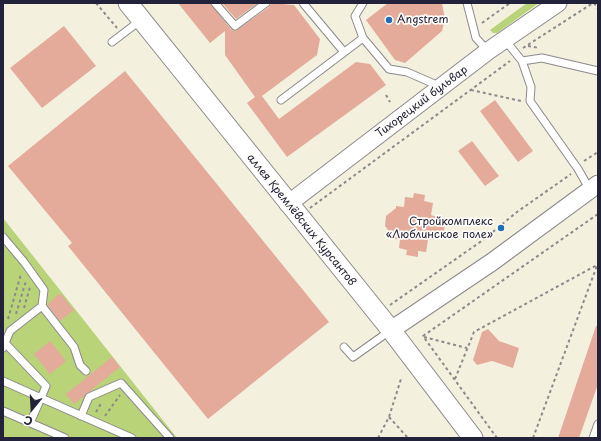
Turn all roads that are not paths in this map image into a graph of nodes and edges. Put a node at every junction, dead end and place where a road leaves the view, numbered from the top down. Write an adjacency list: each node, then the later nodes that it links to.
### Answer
1 (128, 3): 8 (main road, аллея Кремлёвских Курсантов)
2 (215, 3): 3 (lane)
3 (266, 3)
4 (303, 3): 13 (lane)
5 (363, 3): 9 (lane)
6 (467, 3): 12 (lane)
7 (558, 3): 11 (street, Тихорецкий бульвар)
8 (141, 20): 10 (lane); 19 (main road, аллея Кремлёвских Курсантов)
9 (362, 38): 13 (lane); 16 (lane)
10 (112, 42)
11 (511, 46): 12 (street, Тихорецкий бульвар); 14 (lane)
12 (488, 51): 16 (street, Тихорецкий бульвар)
13 (344, 52): 17 (lane)
14 (522, 61): 15 (lane); 18 (lane)
15 (598, 71)
16 (441, 87): 19 (street, Тихорецкий бульвар)
17 (281, 100)
18 (596, 187): 22 (street)
19 (288, 204): 22 (main road, аллея Кремлёвских Курсантов)
20 (3, 237): 21 (lane)
21 (42, 306): 23 (lane); 25 (lane)
22 (391, 330): 24 (lane); 35 (main road, аллея Кремлёвских Курсантов)
23 (4, 346): 27 (lane)
24 (344, 347)
25 (86, 371)
26 (3, 381): 27 (lane)
27 (41, 398): 29 (lane); 30 (lane)
28 (3, 411): 30 (lane)
29 (81, 416): 33 (lane); 34 (lane)
30 (30, 423): 32 (lane)
31 (598, 424): 36 (lane)
32 (65, 438)
33 (132, 438)
34 (170, 438)
35 (473, 438)
36 (593, 438)

